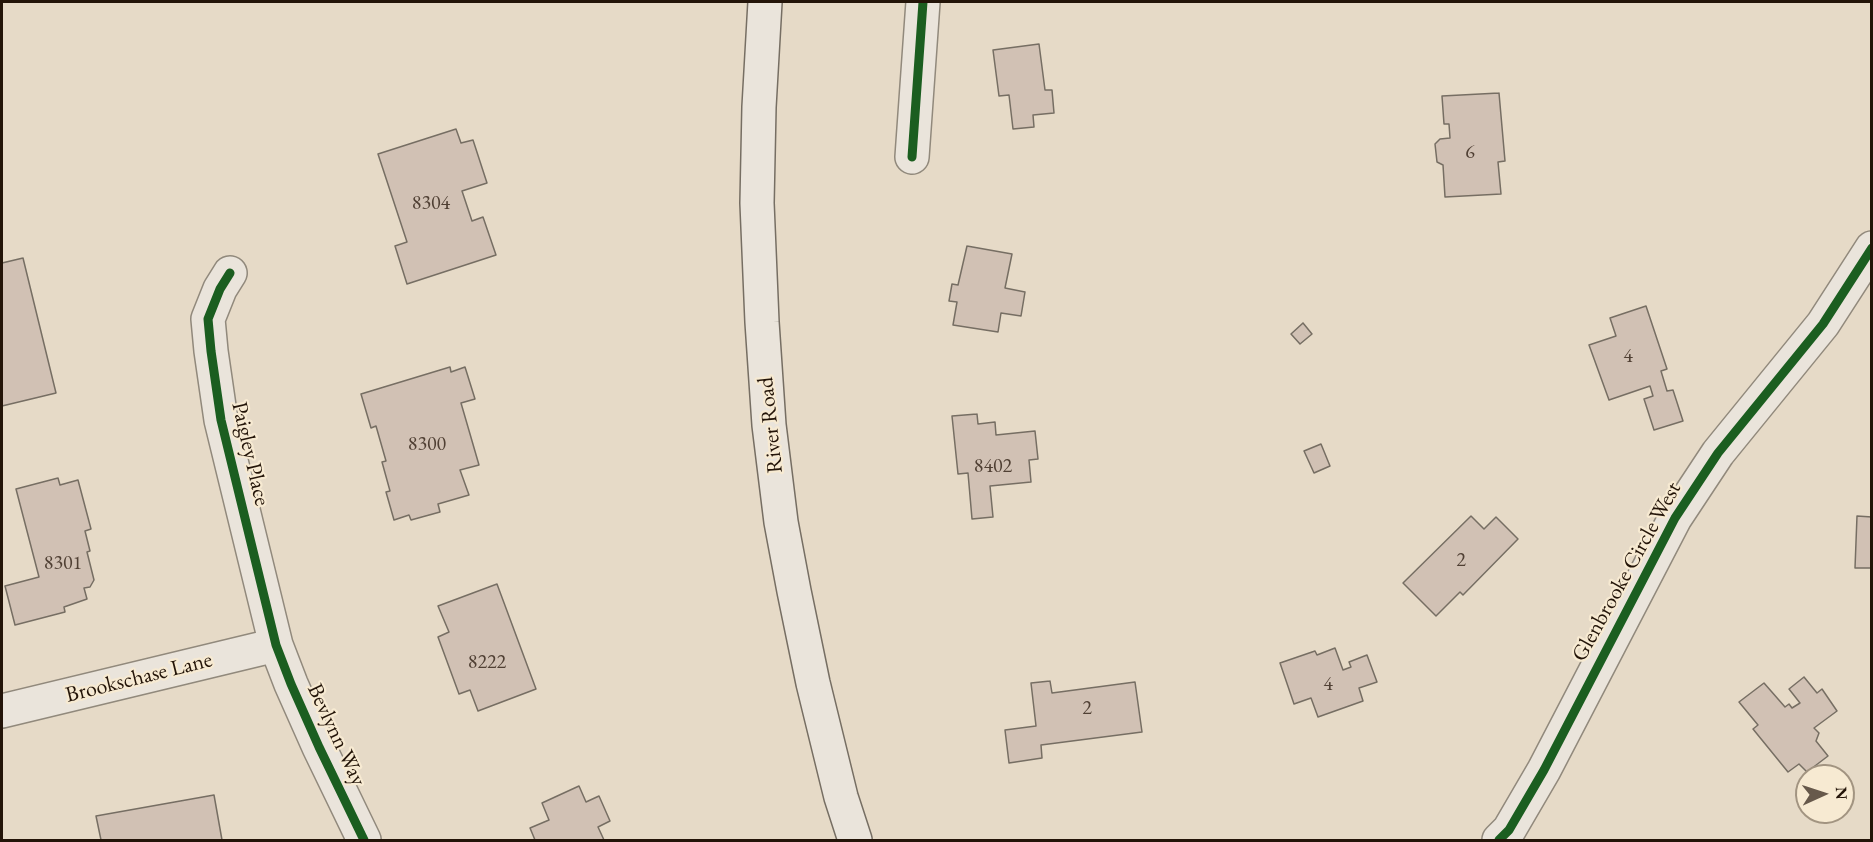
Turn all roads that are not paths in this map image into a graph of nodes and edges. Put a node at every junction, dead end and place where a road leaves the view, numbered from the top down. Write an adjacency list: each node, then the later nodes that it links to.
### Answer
1 (765, 2): 9 (street, River Road)
2 (922, 2): 3 (street)
3 (912, 158)
4 (1872, 248): 10 (street, Glenbrooke Circle West)
5 (230, 273): 6 (street, Paigley Place)
6 (276, 645): 7 (street, Brookschase Lane); 8 (street, Bevlynn Way)
7 (2, 711)
8 (364, 840)
9 (855, 840)
10 (1499, 840)

